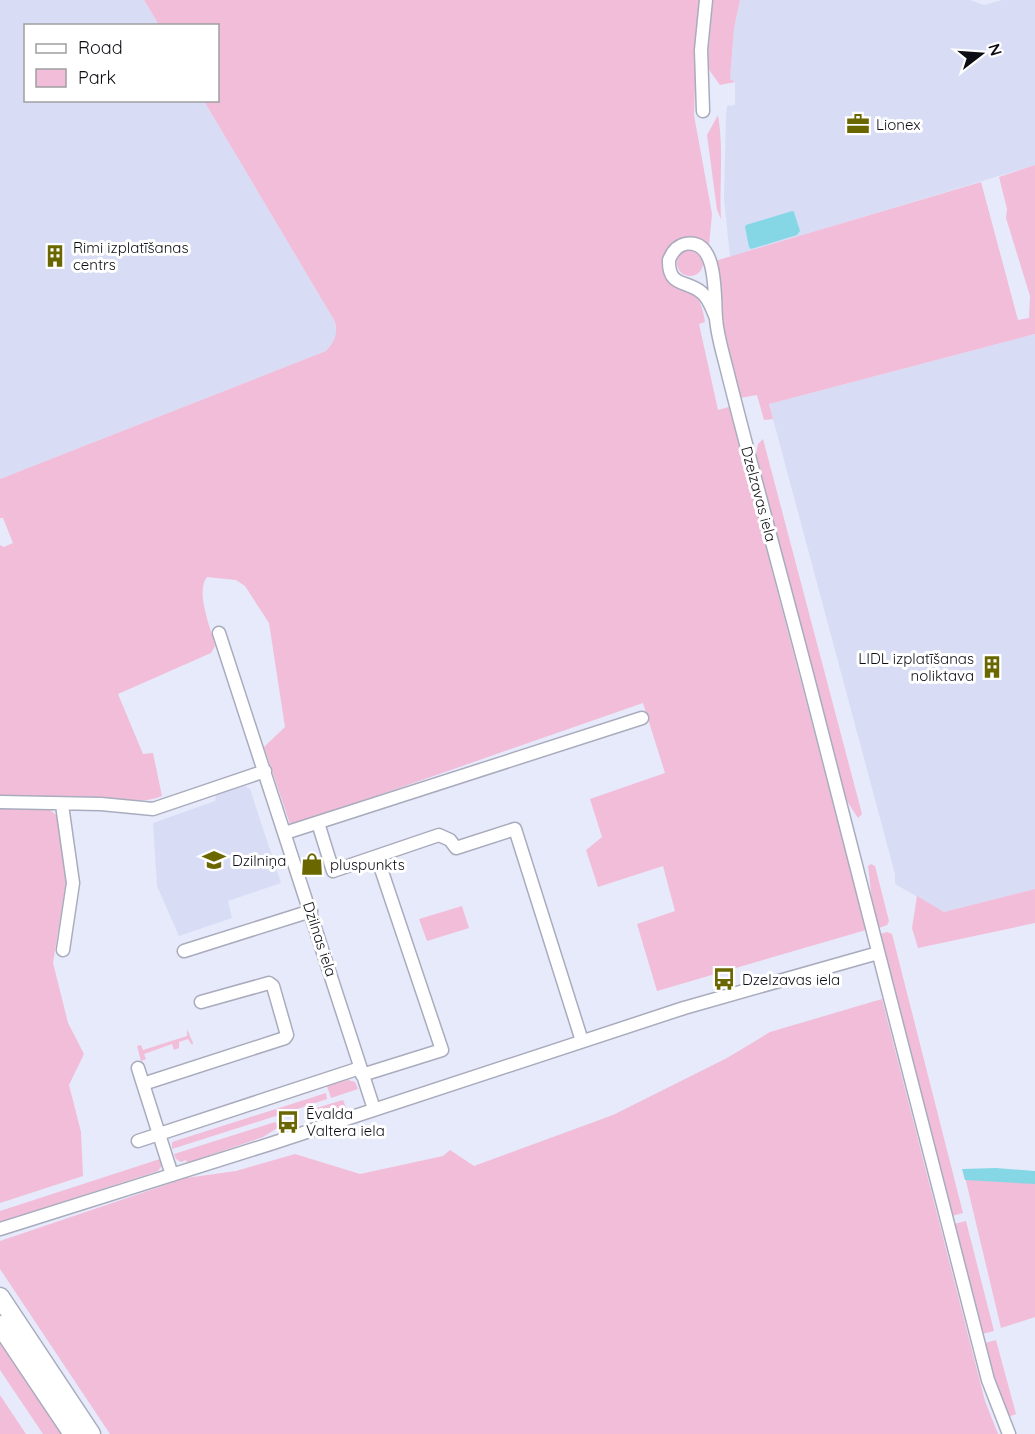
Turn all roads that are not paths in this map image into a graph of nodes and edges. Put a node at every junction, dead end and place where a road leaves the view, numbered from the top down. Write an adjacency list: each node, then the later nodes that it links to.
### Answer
1 (706, 0): 2 (street)
2 (703, 111)
3 (716, 318): 3 (street, Dzelzavas iela); 15 (street, Dzelzavas iela)
4 (219, 633): 6 (street, Dzilnas iela)
5 (642, 718): 9 (street)
6 (265, 771): 8 (street); 10 (street, Dzilnas iela)
7 (0, 802): 8 (street)
8 (62, 805): 13 (street)
9 (318, 823): 10 (street); 11 (street)
10 (285, 833): 12 (street, Dzilnas iela)
11 (377, 857): 17 (street); 19 (street)
12 (311, 911): 14 (street); 19 (street, Dzilnas iela)
13 (63, 950)
14 (184, 951)
15 (878, 953): 17 (street); 30 (street, Dzelzavas iela)
16 (201, 1002): 20 (street)
17 (582, 1041): 21 (street)
18 (138, 1068): 20 (street)
19 (361, 1071): 21 (street, Dzilnas iela); 22 (street)
20 (143, 1084): 22 (street)
21 (374, 1109): 24 (street)
22 (159, 1134): 23 (street); 24 (street)
23 (138, 1141)
24 (172, 1174): 25 (street)
25 (0, 1229)
26 (0, 1297): 29 (main road)
27 (0, 1326): 28 (main road)
28 (73, 1434)
29 (91, 1434)
30 (1009, 1434)

